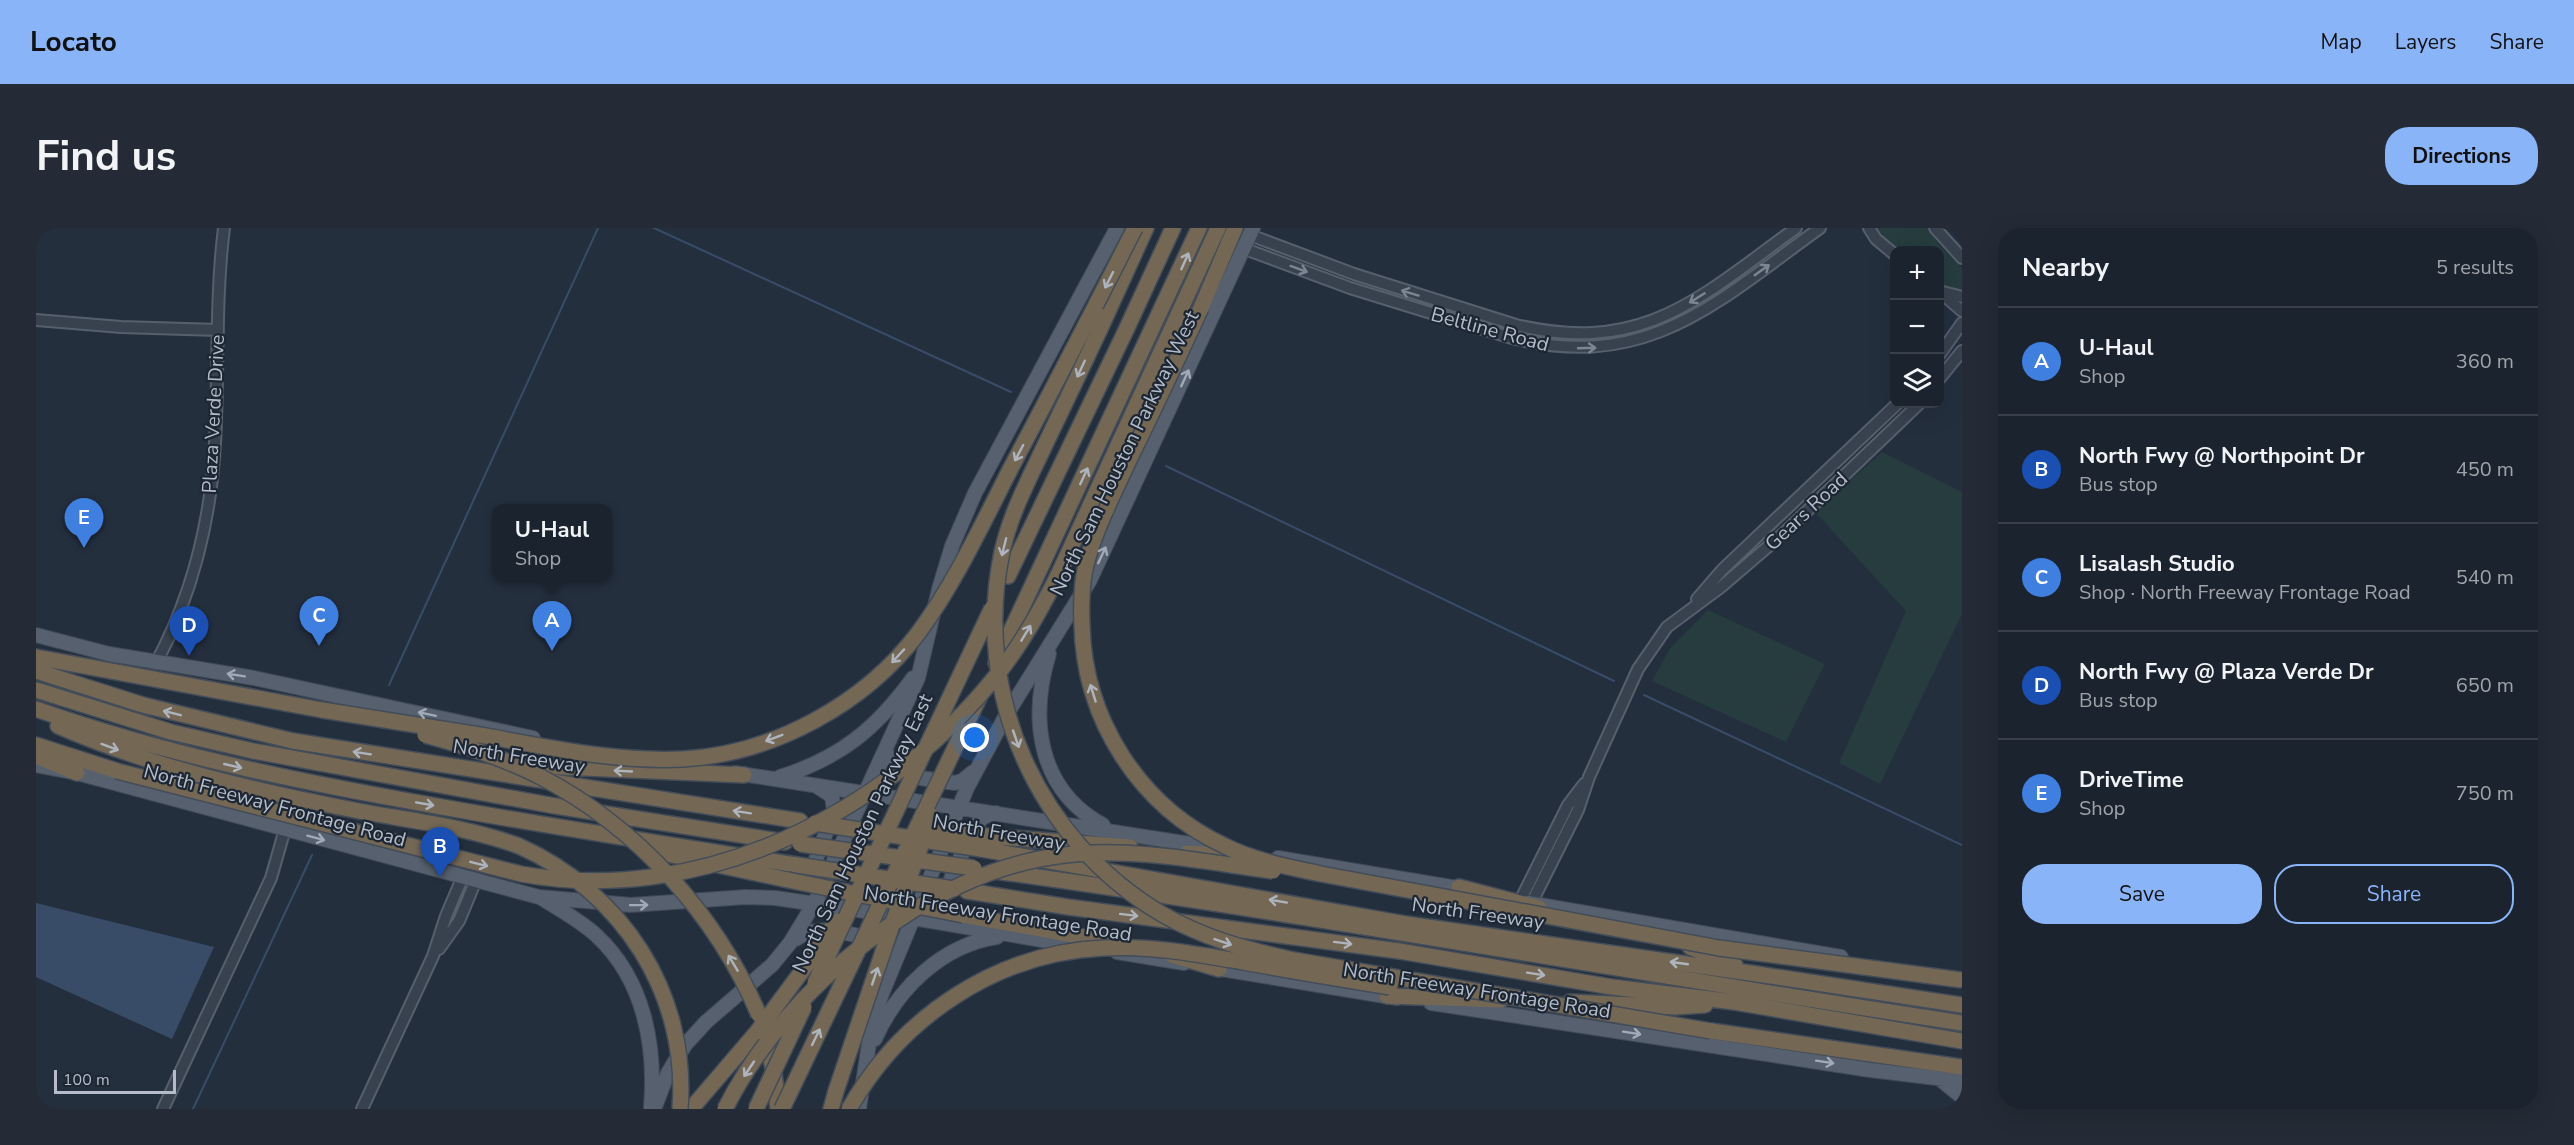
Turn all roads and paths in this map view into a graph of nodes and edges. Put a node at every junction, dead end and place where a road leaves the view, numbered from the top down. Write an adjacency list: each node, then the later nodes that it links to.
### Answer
1 (224, 228): 23 (street, Plaza Verde Drive)
2 (1117, 228): 37 (main road)
3 (1135, 228): 42 (highway, one-way to 42, bridge)
4 (1146, 228): 84 (highway, one-way to 84, bridge)
5 (1173, 228): 61 (highway, North Sam Houston Parkway East, bridge)
6 (1199, 228): 44 (highway, North Sam Houston Parkway West, one-way to 6, bridge)
7 (1218, 228): 45 (highway, one-way to 7, bridge)
8 (1235, 228): 65 (highway, one-way to 8, bridge)
9 (1796, 228): 13 (street, Beltline Road, one-way to 13)
10 (1820, 228): 14 (street, Beltline Road, one-way to 10)
11 (1869, 228): 15 (street)
12 (1935, 228): 16 (street)
13 (1251, 231): 14 (main road, North Sam Houston Parkway West)
14 (1245, 249): 35 (main road, North Sam Houston Parkway West, one-way to 14)
15 (1890, 251)
16 (1962, 258)
17 (1944, 293): 19 (street)
18 (1944, 295): 20 (street)
19 (1962, 297)
20 (1962, 311)
21 (36, 320): 23 (street)
22 (1962, 323): 24 (street)
23 (218, 330): 38 (street, Plaza Verde Drive)
24 (1944, 348)
25 (1962, 351): 26 (street)
26 (1944, 373)
27 (1893, 408): 29 (street, Gears Road)
28 (1915, 408): 30 (street, Gears Road)
29 (1868, 431): 30 (street); 31 (street, Gears Road)
30 (1880, 441): 32 (street, Gears Road)
31 (1775, 521): 32 (street); 33 (street, Gears Road)
32 (1785, 532): 33 (street, Gears Road)
33 (1687, 611): 70 (street, Gears Road)
34 (36, 635): 38 (main road)
35 (1055, 638): 50 (main road, North Sam Houston Parkway West); 60 (main road)
36 (36, 657): 42 (highway)
37 (924, 661): 46 (main road); 53 (main road)
38 (156, 663): 52 (main road, one-way to 38)
39 (36, 671): 48 (highway, North Freeway, one-way to 39)
40 (36, 690): 83 (highway, North Freeway, bridge)
41 (36, 709): 58 (highway, one-way to 58)
42 (322, 710): 97 (highway, one-way to 42, bridge)
43 (36, 717): 93 (highway, one-way to 93, bridge)
44 (963, 731): 97 (highway, one-way to 44, bridge); 98 (highway, one-way to 44, bridge)
45 (36, 745)
46 (886, 750): 50 (main road); 55 (main road)
47 (36, 756): 51 (highway)
48 (387, 757): 52 (highway, one-way to 48); 62 (highway, North Freeway, one-way to 48, bridge)
49 (36, 765): 51 (main road, North Freeway Frontage Road)
50 (976, 769): 56 (main road, North Sam Houston Parkway West)
51 (78, 773): 59 (main road, North Freeway Frontage Road)
52 (744, 775): 53 (main road)
53 (774, 779): 54 (main road)
54 (813, 784): 55 (main road); 68 (main road)
55 (867, 792): 56 (main road); 69 (main road, North Sam Houston Parkway East)
56 (959, 806): 57 (main road); 71 (main road, North Sam Houston Parkway West)
57 (998, 813): 60 (main road); 72 (main road)
58 (562, 827): 72 (highway, bridge); 81 (highway, one-way to 81, bridge)
59 (285, 829): 64 (main road, North Freeway Frontage Road, one-way to 64); 90 (street)
60 (1119, 831): 63 (main road)
61 (882, 840): 94 (highway, bridge); 96 (highway, North Sam Houston Parkway East, bridge)
62 (983, 843): 63 (highway); 77 (highway, North Freeway, one-way to 62)
63 (1286, 859): 66 (main road)
64 (470, 878): 67 (main road, North Freeway Frontage Road); 91 (street)
65 (1359, 882): 79 (highway, bridge); 95 (highway, one-way to 95, bridge)
66 (1459, 887): 70 (main road); 77 (highway)
67 (539, 897): 68 (main road, North Freeway Frontage Road, one-way to 68); 92 (main road)
68 (775, 898): 69 (main road, North Freeway Frontage Road)
69 (815, 902): 71 (main road, North Freeway Frontage Road); 74 (main road, North Sam Houston Parkway East)
70 (1526, 903): 78 (main road)
71 (913, 918): 72 (main road, North Freeway Frontage Road); 75 (main road)
72 (963, 921): 73 (main road, North Freeway Frontage Road); 76 (highway)
73 (1007, 936): 76 (main road, North Freeway Frontage Road); 86 (main road)
74 (790, 943): 75 (main road); 92 (main road, North Sam Houston Parkway East)
75 (895, 961): 86 (main road)
76 (1219, 969): 80 (main road, North Freeway Frontage Road)
77 (1757, 974): 82 (highway, North Freeway)
78 (1962, 974)
79 (1962, 980)
80 (1387, 996): 81 (highway); 88 (main road, North Freeway Frontage Road, one-way to 88)
81 (1734, 1002): 85 (highway)
82 (1962, 1005)
83 (1962, 1023)
84 (1711, 1030): 87 (highway); 99 (highway, bridge)
85 (1960, 1041)
86 (865, 1064): 100 (main road)
87 (1962, 1067)
88 (1953, 1080): 89 (main road)
89 (1962, 1097)
90 (164, 1109)
91 (362, 1109)
92 (652, 1109)
93 (680, 1109)
94 (691, 1109)
95 (725, 1109)
96 (756, 1109)
97 (780, 1109)
98 (831, 1109)
99 (849, 1109)
100 (859, 1109)

